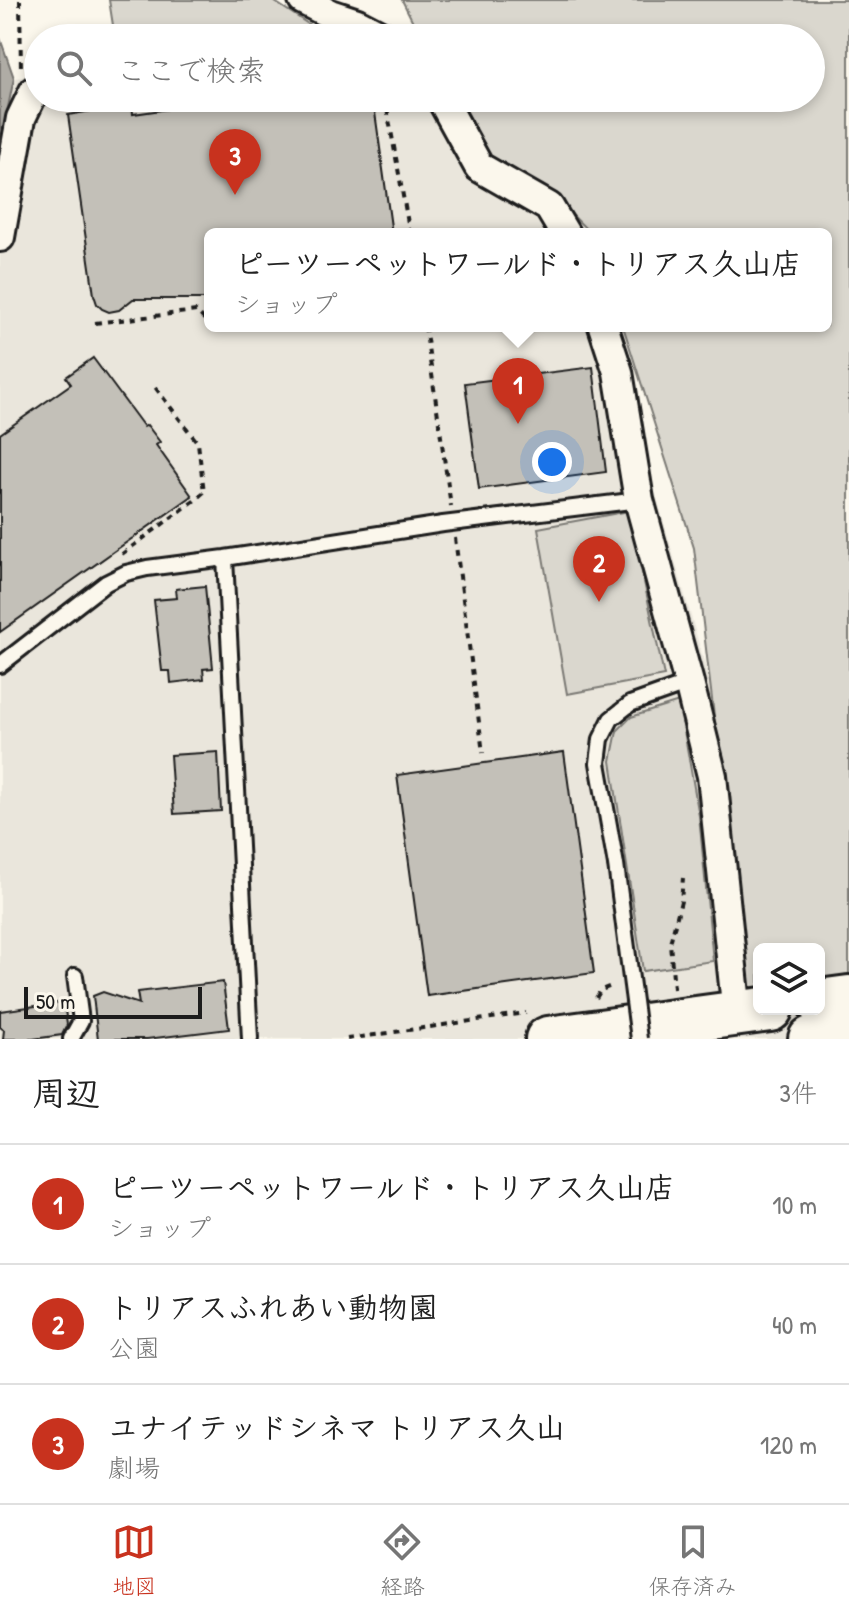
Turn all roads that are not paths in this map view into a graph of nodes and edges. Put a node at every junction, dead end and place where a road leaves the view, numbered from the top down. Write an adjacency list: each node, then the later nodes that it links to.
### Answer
1 (303, 0): 2 (street)
2 (359, 24)
3 (24, 112): 6 (street)
4 (449, 112): 5 (street)
5 (561, 228)
6 (0, 237)
7 (605, 332): 8 (street)
8 (639, 500): 9 (lane); 11 (street)
9 (225, 558): 10 (lane); 18 (lane)
10 (0, 665)
11 (689, 683): 15 (street); 20 (lane, bridge)
12 (75, 976): 17 (lane)
13 (849, 998): 14 (main road)
14 (825, 1001)
15 (753, 1011): 19 (main road)
16 (849, 1033): 21 (main road)
17 (71, 1039)
18 (250, 1039)
19 (548, 1039)
20 (639, 1039)
21 (811, 1039)

